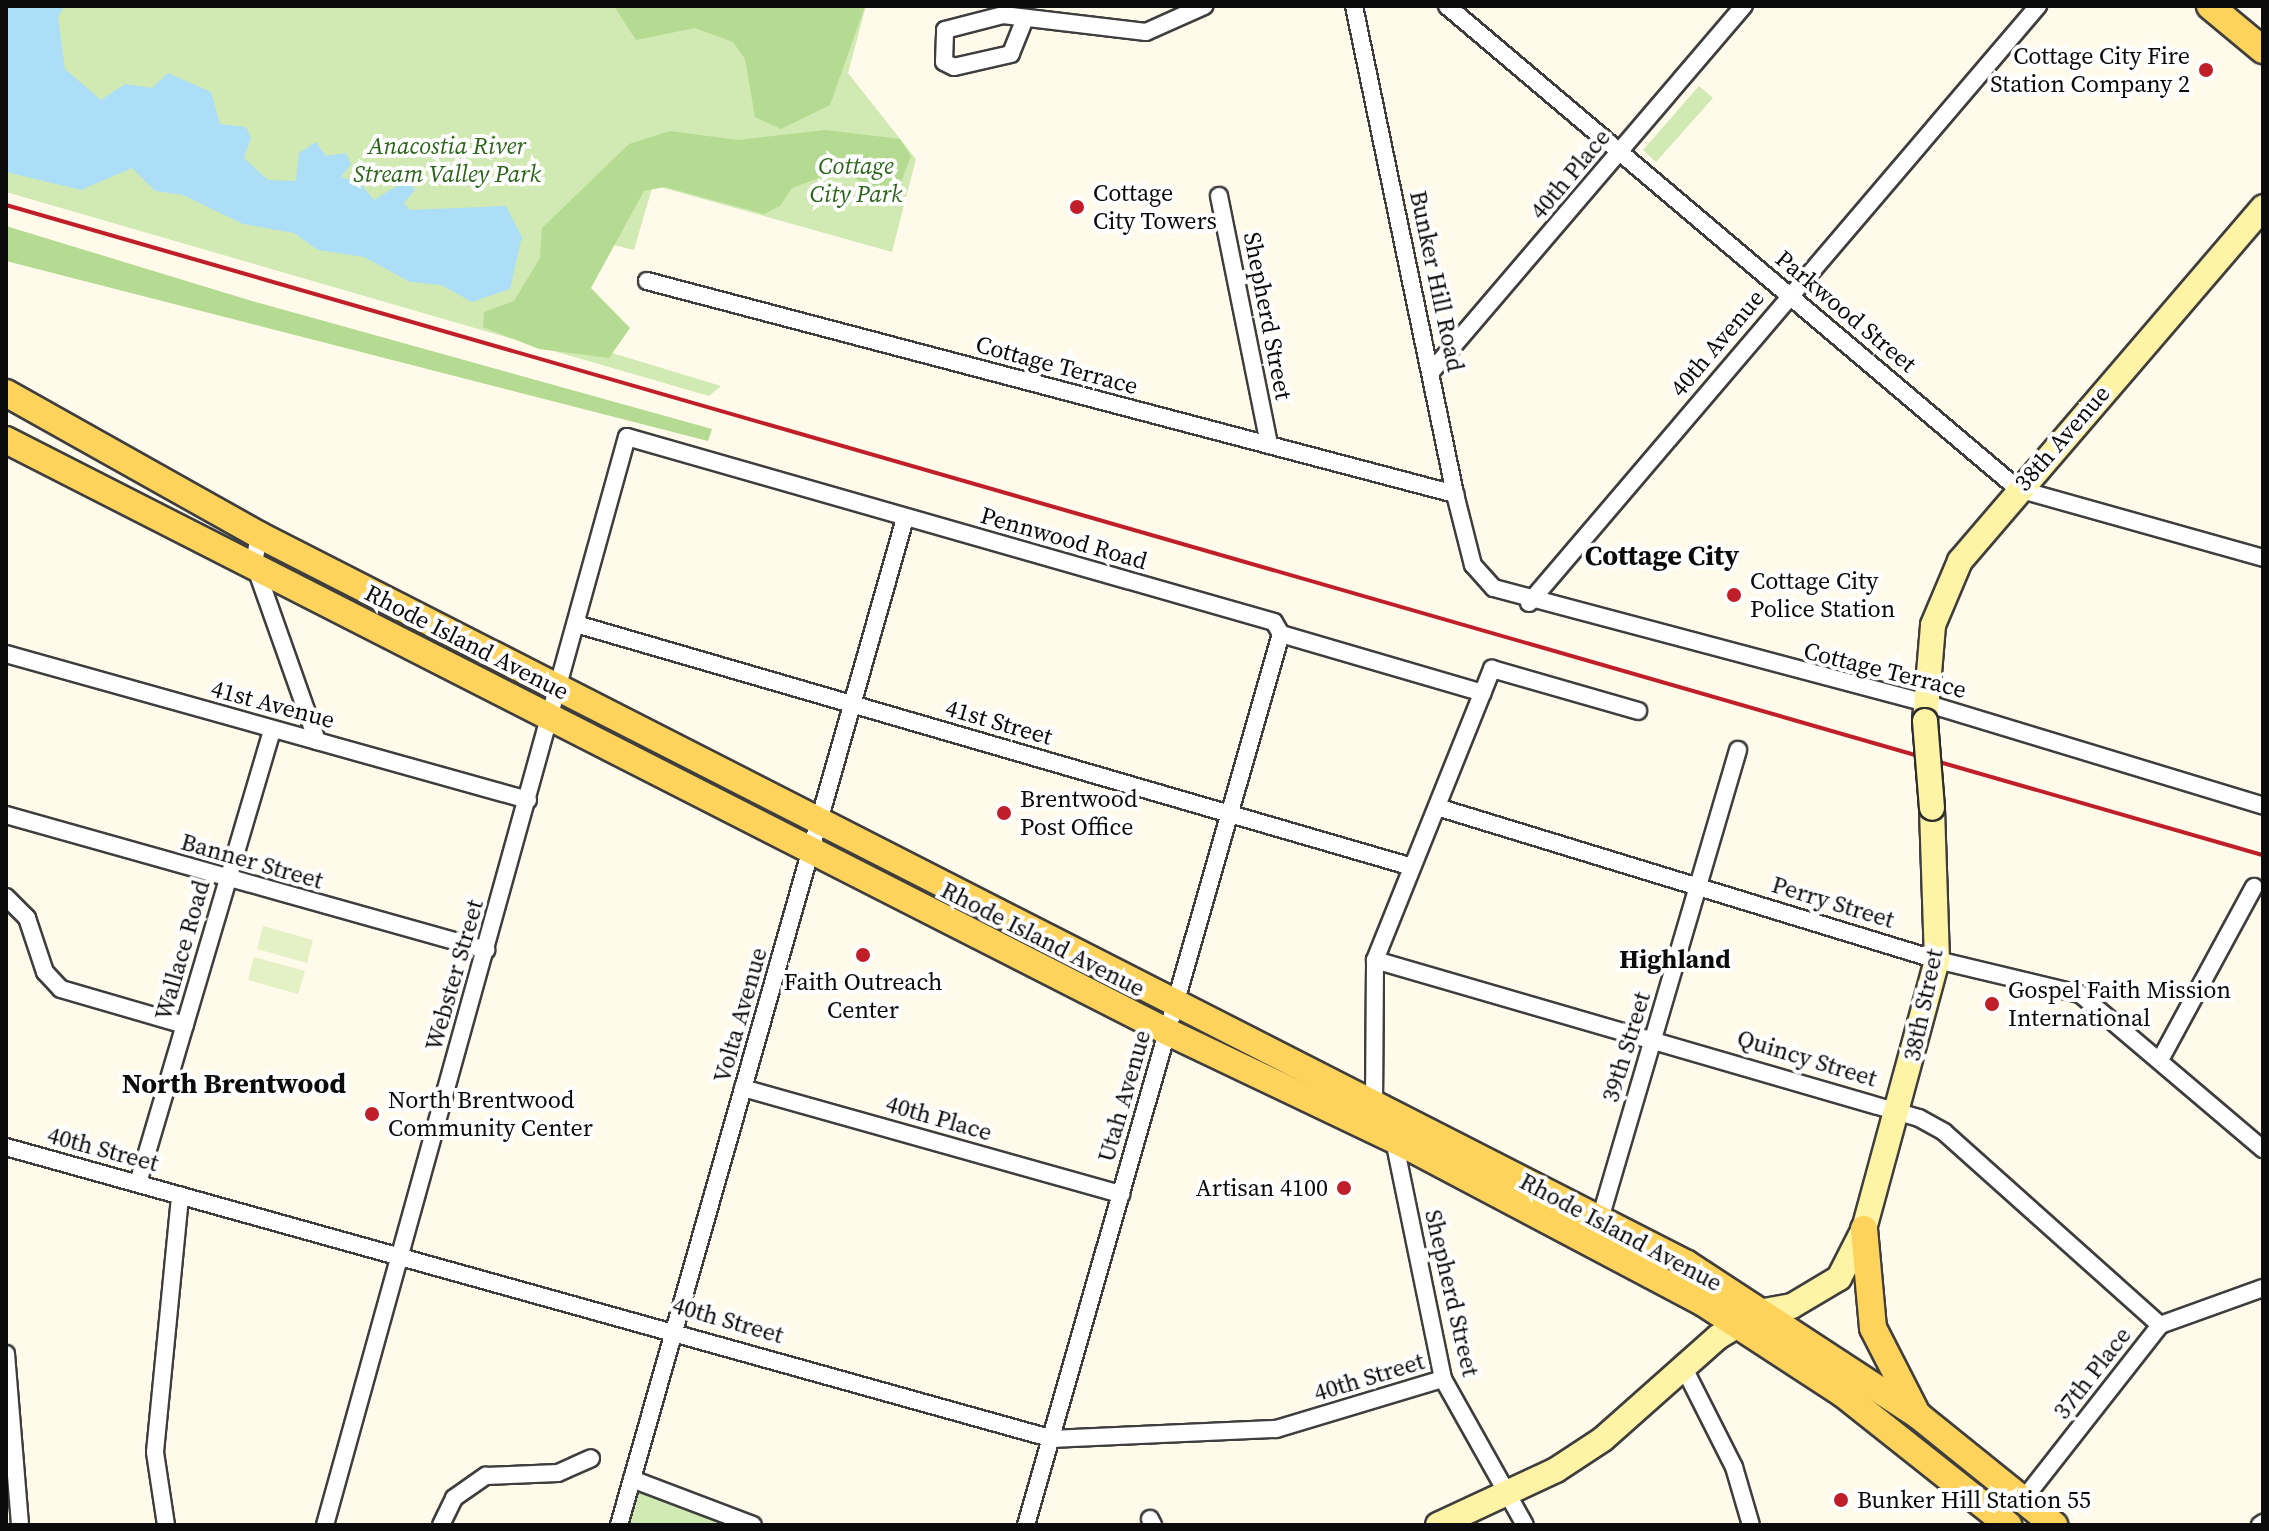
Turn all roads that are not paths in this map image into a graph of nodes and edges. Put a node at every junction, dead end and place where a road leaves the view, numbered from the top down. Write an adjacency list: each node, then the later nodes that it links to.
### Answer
1 (1204, 6): 7 (street)
2 (1354, 6): 14 (street, Bunker Hill Road)
3 (1744, 6): 9 (street, 40th Place)
4 (2038, 6): 13 (street, 40th Avenue)
5 (2210, 6): 8 (main road)
6 (1451, 7): 9 (street, Parkwood Street)
7 (1024, 21): 7 (street)
8 (2263, 50)
9 (1621, 151): 13 (street, Parkwood Street); 14 (street, 40th Place)
10 (1219, 196): 18 (street, Shepherd Street)
11 (2263, 207): 19 (main road, 38th Avenue)
12 (647, 281): 18 (street, Cottage Terrace)
13 (1790, 295): 19 (street, Parkwood Street); 26 (street, 40th Avenue)
14 (1431, 372): 20 (street, Bunker Hill Road)
15 (6, 393): 22 (main road, Rhode Island Avenue)
16 (627, 437): 21 (street, Pennwood Road); 27 (street, Webster Street)
17 (6, 440): 24 (main road, Rhode Island Avenue)
18 (1269, 445): 20 (street, Cottage Terrace)
19 (2018, 489): 23 (street, Parkwood Street); 34 (main road, 38th Avenue)
20 (1455, 494): 25 (street, Bunker Hill Road)
21 (905, 518): 28 (street, Pennwood Road); 32 (street, Volta Avenue)
22 (259, 535): 24 (street); 30 (main road, Rhode Island Avenue)
23 (2261, 553)
24 (254, 563): 35 (main road, Rhode Island Avenue); 37 (street)
25 (1494, 588): 26 (street, Cottage Terrace)
26 (1529, 603): 34 (street, Cottage Terrace)
27 (576, 624): 30 (street, Webster Street); 32 (street, 41st Street)
28 (1281, 634): 31 (street, Pennwood Road); 42 (street, Utah Avenue)
29 (6, 654): 36 (street, 41st Avenue)
30 (555, 687): 35 (street, Webster Street); 44 (main road, Rhode Island Avenue)
31 (1483, 693): 33 (street); 41 (street)
32 (850, 704): 42 (street, 41st Street); 44 (street, Volta Avenue)
33 (1638, 711)
34 (1925, 712): 40 (street, Cottage Terrace); 52 (main road, 38th Street, bridge)
35 (550, 714): 39 (street, Webster Street); 44 (main road, Rhode Island Avenue)
36 (272, 730): 37 (street, 41st Avenue); 46 (street, Wallace Road)
37 (317, 741): 39 (street, 41st Avenue)
38 (1738, 750): 47 (street, 39th Street)
39 (528, 800): 50 (street, Webster Street)
40 (2263, 806)
41 (1437, 807): 45 (street); 47 (street, Perry Street)
42 (1233, 813): 45 (street, 41st Street); 53 (street, Utah Avenue)
43 (6, 815): 46 (street, Banner Street)
44 (816, 835): 53 (main road, Rhode Island Avenue); 55 (main road, Rhode Island Avenue); 58 (street, Volta Avenue)
45 (1409, 866): 51 (street)
46 (227, 880): 50 (street, Banner Street); 54 (street, Wallace Road)
47 (1700, 885): 52 (street, Perry Street); 56 (street, 39th Street)
48 (2254, 887): 57 (street)
49 (6, 897): 54 (street)
50 (486, 950): 69 (street, Webster Street)
51 (1375, 960): 56 (street, Quincy Street); 59 (street)
52 (1937, 960): 57 (street, Perry Street); 60 (main road, 38th Street)
53 (1175, 1006): 55 (street, Utah Avenue); 59 (main road, Rhode Island Avenue)
54 (185, 1025): 64 (street, Wallace Road)
55 (1168, 1032): 61 (main road, Rhode Island Avenue); 65 (street, Utah Avenue)
56 (1654, 1038): 60 (street, Quincy Street); 67 (street, 39th Street)
57 (2160, 1060): 63 (street, Perry Street)
58 (743, 1088): 65 (street, 40th Place); 74 (street, Volta Avenue)
59 (1374, 1107): 67 (main road, Rhode Island Avenue)
60 (1897, 1110): 68 (main road, 38th Street); 73 (street, Quincy Street)
61 (1394, 1140): 72 (main road, Rhode Island Avenue); 77 (street, Shepherd Street)
62 (6, 1147): 64 (street, 40th Street)
63 (2263, 1149)
64 (138, 1183): 66 (street, 40th Street)
65 (1121, 1194): 79 (street, Utah Avenue)
66 (180, 1195): 69 (street, 40th Street); 86 (street)
67 (1600, 1219): 71 (main road, Rhode Island Avenue)
68 (1858, 1240): 71 (main road, 38th Street); 78 (main road)
69 (398, 1253): 74 (street, 40th Street); 87 (street, Webster Street)
70 (2263, 1288): 73 (street, 37th Place)
71 (1764, 1311): 72 (main road, 38th Street); 78 (main road, Rhode Island Avenue)
72 (1737, 1323): 76 (main road, 38th Street); 94 (main road, Rhode Island Avenue)
73 (2160, 1325): 83 (street, 37th Place)
74 (677, 1330): 79 (street, 40th Street); 81 (street, Volta Avenue)
75 (6, 1354): 85 (street)
76 (1684, 1368): 82 (main road, 38th Street); 93 (street)
77 (1443, 1379): 79 (street, 40th Street); 82 (street, Shepherd Street)
78 (1919, 1416): 83 (main road, Rhode Island Avenue)
79 (1053, 1439): 90 (street, Utah Avenue)
80 (591, 1458): 88 (street)
81 (632, 1479): 84 (street, Volta Avenue); 89 (street)
82 (1508, 1491): 91 (main road, 38th Street); 92 (street)
83 (2023, 1500): 95 (main road, Rhode Island Avenue)
84 (621, 1522)
85 (20, 1525)
86 (166, 1525)
87 (325, 1525)
88 (441, 1525)
89 (753, 1525)
90 (1026, 1525)
91 (1438, 1525)
92 (1525, 1525)
93 (1751, 1525)
94 (2008, 1525)
95 (2054, 1525)

